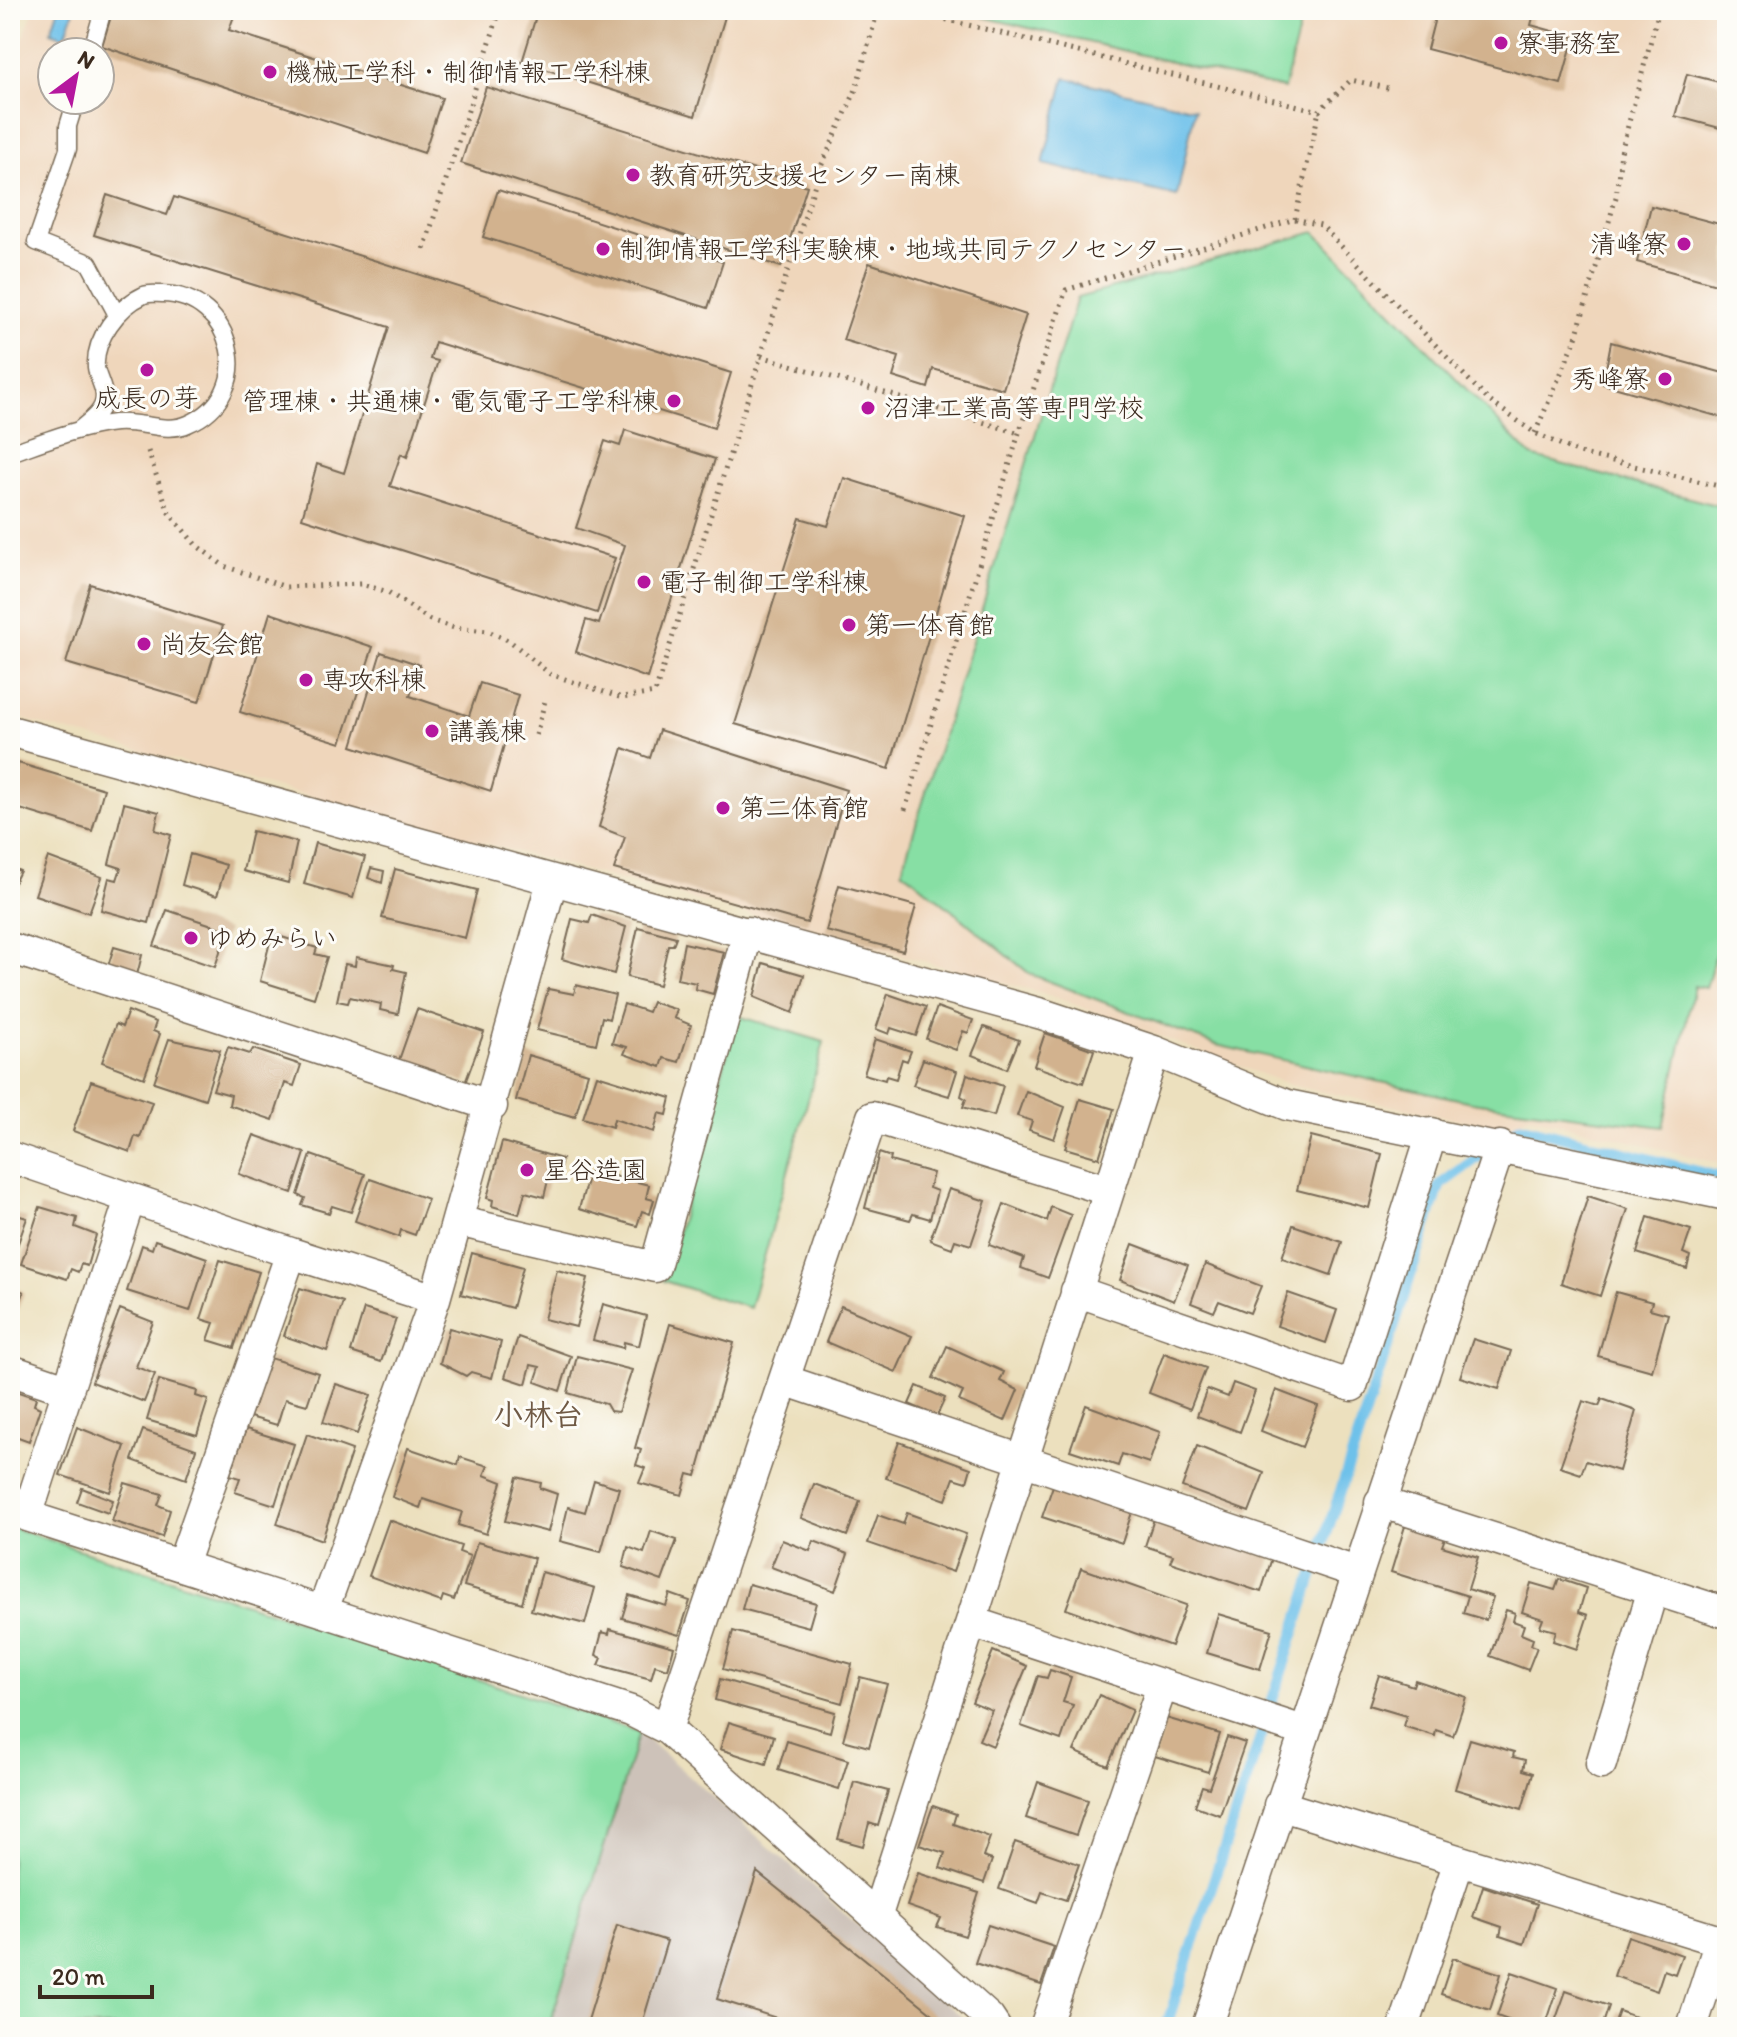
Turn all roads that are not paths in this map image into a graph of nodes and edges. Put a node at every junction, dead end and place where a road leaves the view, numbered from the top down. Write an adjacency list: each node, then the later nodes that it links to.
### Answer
1 (103, 10): 2 (lane)
2 (96, 36)
3 (71, 116): 4 (lane)
4 (117, 315): 5 (lane); 5 (lane)
5 (80, 429): 6 (lane)
6 (10, 453)
7 (10, 731): 8 (street)
8 (552, 881): 9 (street); 12 (street)
9 (748, 932): 11 (street); 19 (street)
10 (10, 948): 12 (street)
11 (1154, 1051): 13 (street); 16 (street)
12 (492, 1106): 19 (street)
13 (1432, 1133): 14 (street); 21 (street)
14 (1500, 1146): 17 (street); 27 (street)
15 (10, 1157): 18 (street)
16 (1107, 1190): 21 (street); 24 (street)
17 (1727, 1195)
18 (130, 1199): 20 (street); 25 (street)
19 (457, 1221): 22 (street)
20 (291, 1253): 22 (street); 28 (street)
21 (1076, 1291): 26 (street)
22 (435, 1299): 31 (street)
23 (10, 1370): 25 (street)
24 (784, 1380): 26 (street); 35 (street)
25 (66, 1389): 28 (street)
26 (1023, 1459): 29 (street); 33 (street)
27 (1380, 1502): 29 (street); 30 (street)
28 (182, 1565): 31 (street)
29 (1356, 1572): 36 (street)
30 (1653, 1589): 32 (street); 37 (street)
31 (323, 1610): 35 (street)
32 (1727, 1613)
33 (972, 1622): 34 (street); 40 (street)
34 (1162, 1686): 36 (street); 42 (street)
35 (667, 1729): 40 (street)
36 (1303, 1731): 38 (street)
37 (1601, 1764)
38 (1279, 1805): 39 (street); 43 (street)
39 (1459, 1861): 44 (street); 45 (street)
40 (876, 1918): 41 (street)
41 (995, 2027)
42 (1045, 2027)
43 (1207, 2027)
44 (1404, 2027)
45 (1692, 2027)

